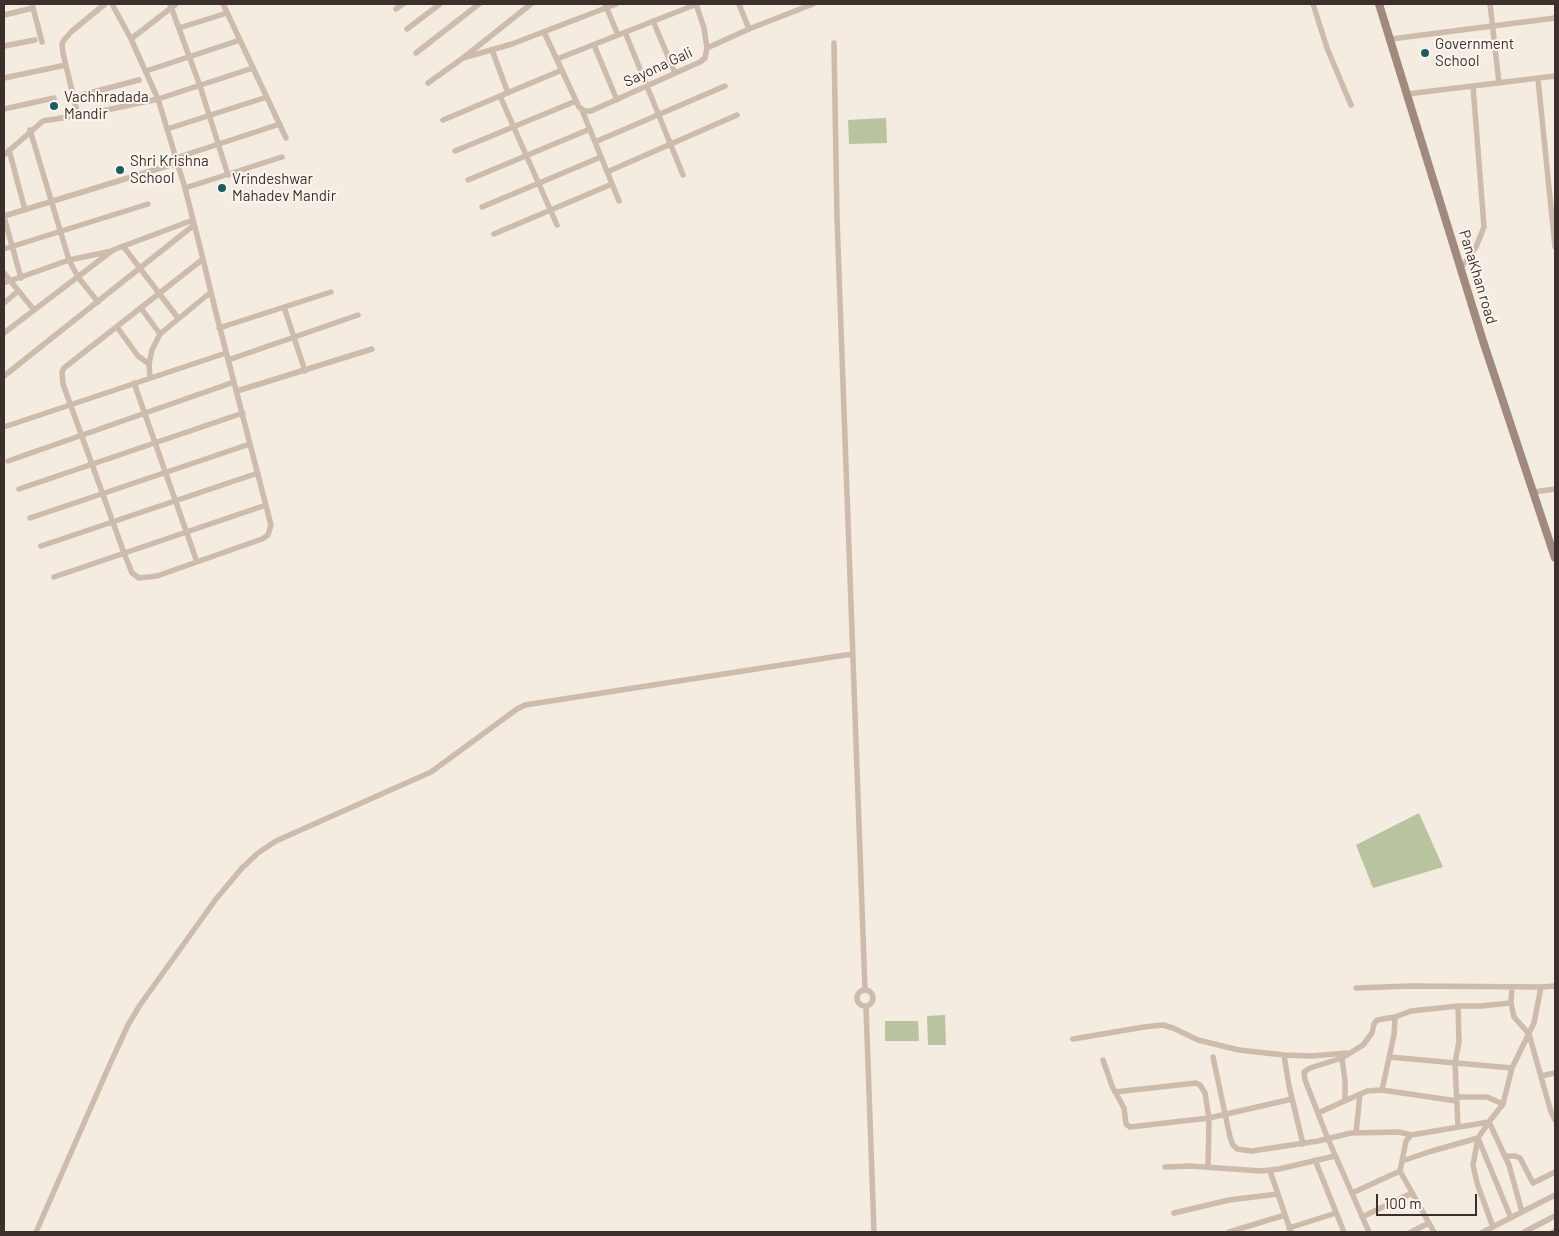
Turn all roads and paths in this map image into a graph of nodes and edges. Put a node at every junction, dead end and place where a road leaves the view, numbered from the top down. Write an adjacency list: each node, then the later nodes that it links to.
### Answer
1 (105, 4): 44 (street)
2 (112, 4): 30 (street)
3 (223, 4): 19 (street)
4 (403, 4): 18 (street)
5 (440, 4): 26 (street)
6 (479, 4): 40 (street)
7 (531, 4): 42 (street)
8 (616, 4): 17 (street)
9 (696, 4): 22 (street); 38 (street, Sayona Gali)
10 (739, 4): 25 (street)
11 (813, 4): 25 (street)
12 (1313, 4): 68 (street)
13 (1379, 4): 31 (street, PanaKhan road)
14 (1490, 4): 23 (street)
15 (173, 5): 24 (street); 30 (street)
16 (33, 6): 20 (street); 34 (street)
17 (606, 6): 27 (street); 29 (street)
18 (396, 9)
19 (227, 13): 24 (street); 33 (street)
20 (4, 15)
21 (1555, 18): 23 (street)
22 (653, 21): 28 (street); 48 (street)
23 (1492, 26): 31 (street); 54 (street)
24 (179, 28): 41 (street)
25 (749, 29): 38 (street)
26 (407, 30)
27 (544, 32): 39 (street); 43 (street)
28 (625, 32): 29 (street); 56 (street)
29 (618, 35): 36 (street)
30 (131, 39): 47 (street)
31 (1390, 39): 60 (street, PanaKhan road)
32 (35, 40): 37 (street)
33 (240, 40): 41 (street); 45 (street)
34 (42, 42)
35 (834, 43): 174 (street)
36 (594, 44): 43 (street); 66 (street)
37 (4, 46)
38 (708, 48): 48 (street, Sayona Gali)
39 (492, 50): 42 (street); 59 (street)
40 (416, 53)
41 (189, 57): 47 (street); 55 (street)
42 (463, 58): 53 (street)
43 (557, 59): 46 (street)
44 (66, 65): 50 (street); 62 (street)
45 (253, 68): 55 (street); 63 (street)
46 (562, 70): 59 (street); 67 (street)
47 (146, 71): 65 (street)
48 (675, 73): 56 (street, Sayona Gali)
49 (1555, 76): 51 (street)
50 (4, 78)
51 (1538, 79): 54 (street); 109 (street)
52 (139, 80): 62 (street)
53 (428, 83)
54 (1499, 83): 58 (street)
55 (200, 86): 65 (street); 74 (street)
56 (646, 86): 66 (street, Sayona Gali); 71 (street)
57 (725, 86): 71 (street)
58 (1473, 86): 60 (street); 117 (street)
59 (508, 93): 61 (street)
60 (1407, 94): 117 (street, PanaKhan road)
61 (500, 96): 75 (street); 77 (street)
62 (74, 97): 73 (street)
63 (267, 97): 74 (street); 76 (street)
64 (54, 98): 69 (street)
65 (158, 99): 73 (street); 78 (street)
66 (616, 100): 70 (street, Sayona Gali)
67 (576, 101): 70 (street); 77 (street)
68 (1351, 105)
69 (4, 110)
70 (582, 110): 79 (street)
71 (659, 115): 82 (street); 84 (street)
72 (737, 115): 84 (street)
73 (78, 116): 80 (street)
74 (209, 116): 78 (street); 83 (street)
75 (443, 120)
76 (280, 124): 81 (street); 83 (street)
77 (513, 127): 85 (street); 87 (street)
78 (167, 129): 90 (street)
79 (590, 129): 82 (street); 87 (street)
80 (30, 130): 86 (street); 99 (street)
81 (286, 138)
82 (595, 142): 88 (street)
83 (218, 144): 90 (street); 92 (street)
84 (671, 144): 91 (street); 93 (street)
85 (455, 151)
86 (6, 152): 102 (street)
87 (527, 156): 94 (street); 95 (street)
88 (601, 156): 91 (street); 95 (street)
89 (282, 157): 92 (street)
90 (177, 160): 97 (street); 99 (street)
91 (607, 172): 96 (street)
92 (228, 175): 97 (street)
93 (684, 175)
94 (468, 180)
95 (538, 182): 101 (street); 103 (street)
96 (612, 184): 98 (street); 103 (street)
97 (185, 188): 105 (street)
98 (619, 201)
99 (51, 202): 102 (street); 107 (street)
100 (148, 204): 107 (street)
101 (482, 207)
102 (25, 210): 104 (street)
103 (551, 211): 106 (street); 108 (street)
104 (4, 216): 111 (street)
105 (193, 223): 110 (street); 115 (street); 116 (street)
106 (557, 225)
107 (60, 232): 111 (street); 114 (street)
108 (494, 234)
109 (1555, 244)
110 (123, 246): 113 (street); 116 (street)
111 (13, 247): 112 (street); 120 (street)
112 (4, 249)
113 (113, 250): 114 (street); 119 (street)
114 (69, 260): 119 (street); 120 (street)
115 (203, 260): 123 (street); 125 (street)
116 (141, 268): 125 (street); 126 (street)
117 (1461, 268): 161 (street, PanaKhan road)
118 (4, 273): 121 (street)
119 (78, 277): 126 (street); 130 (street)
120 (22, 278): 121 (street)
121 (7, 283): 122 (street)
122 (18, 292): 127 (street); 130 (street)
123 (210, 292): 132 (street); 134 (street)
124 (330, 292): 128 (street)
125 (159, 294): 129 (street); 132 (street)
126 (98, 302): 143 (street)
127 (4, 303)
128 (284, 307): 134 (street); 137 (street)
129 (141, 308): 133 (street); 136 (street)
130 (34, 310): 135 (street)
131 (358, 315): 137 (street)
132 (178, 318): 136 (street)
133 (117, 327): 141 (street); 148 (street)
134 (219, 328): 139 (street)
135 (4, 333)
136 (160, 334): 141 (street)
137 (294, 337): 140 (street); 142 (street)
138 (372, 349): 142 (street)
139 (226, 352): 140 (street); 144 (street)
140 (228, 360): 145 (street)
141 (149, 364): 144 (street)
142 (304, 371): 147 (street)
143 (4, 376)
144 (150, 378): 146 (street)
145 (234, 382): 147 (street); 149 (street)
146 (134, 383): 148 (street); 149 (street)
147 (236, 392): 150 (street)
148 (70, 405): 151 (street); 152 (street)
149 (145, 413): 152 (street); 153 (street)
150 (243, 414): 153 (street); 154 (street)
151 (4, 427)
152 (82, 435): 155 (street); 156 (street)
153 (155, 443): 156 (street); 157 (street)
154 (250, 444): 157 (street); 158 (street)
155 (8, 461)
156 (92, 464): 159 (street); 162 (street)
157 (165, 473): 162 (street); 163 (street)
158 (258, 473): 163 (street); 164 (street)
159 (19, 489)
160 (1555, 489): 161 (street)
161 (1534, 492): 169 (street, PanaKhan road)
162 (102, 494): 165 (street); 166 (street)
163 (176, 501): 166 (street); 167 (street)
164 (266, 504): 167 (street); 172 (street)
165 (30, 518)
166 (112, 522): 168 (street); 170 (street)
167 (186, 531): 170 (street); 172 (street)
168 (41, 546)
169 (1554, 547): 171 (street, PanaKhan road)
170 (124, 553): 172 (street); 173 (street)
171 (1555, 558)
172 (197, 562)
173 (54, 576)
174 (852, 654): 179 (street); 238 (street)
175 (1555, 986): 177 (street)
176 (1512, 987): 177 (street); 178 (street); 180 (street)
177 (1541, 987): 184 (street)
178 (1356, 988)
179 (865, 990): 181 (street); 181 (street)
180 (1512, 1003): 182 (street); 184 (street)
181 (866, 1006): 239 (street)
182 (1458, 1006): 183 (street); 192 (street)
183 (1395, 1017): 186 (street); 189 (street)
184 (1529, 1034): 193 (street); 195 (street)
185 (1073, 1040): 187 (street)
186 (1352, 1053): 187 (street); 190 (street)
187 (1284, 1055): 199 (street)
188 (1212, 1057): 204 (street)
189 (1389, 1057): 192 (street); 196 (street)
190 (1342, 1058): 201 (street); 203 (street)
191 (1103, 1060): 197 (street)
192 (1455, 1063): 193 (street); 200 (street)
193 (1512, 1068): 202 (street)
194 (1555, 1073): 195 (street)
195 (1541, 1076): 206 (street)
196 (1382, 1090): 198 (street); 200 (street)
197 (1115, 1092): 205 (street); 205 (street)
198 (1360, 1094): 201 (street); 209 (street)
199 (1292, 1099): 204 (street); 213 (street)
200 (1457, 1099): 202 (street); 208 (street)
201 (1345, 1101): 203 (street)
202 (1503, 1104): 207 (street)
203 (1318, 1113): 212 (street)
204 (1225, 1114): 205 (street); 213 (street)
205 (1209, 1118): 219 (street)
206 (1555, 1120)
207 (1490, 1122): 208 (street); 211 (street); 215 (street)
208 (1458, 1127): 210 (street)
209 (1356, 1133): 210 (street); 212 (street)
210 (1411, 1135): 217 (street)
211 (1478, 1138): 217 (street); 233 (street); 235 (street)
212 (1328, 1139): 213 (street); 214 (street)
213 (1303, 1144)
214 (1335, 1156): 216 (street); 223 (street)
215 (1505, 1156): 222 (street); 227 (street)
216 (1315, 1160): 220 (street); 229 (street)
217 (1402, 1161): 221 (street)
218 (1165, 1167): 219 (street)
219 (1208, 1167): 220 (street)
220 (1270, 1171): 225 (street)
221 (1400, 1172): 223 (street); 224 (street)
222 (1555, 1172)
223 (1352, 1193): 232 (street)
224 (1412, 1193): 232 (street); 234 (street)
225 (1278, 1194): 228 (street); 230 (street)
226 (1555, 1195): 227 (street)
227 (1522, 1212): 233 (street)
228 (1174, 1213)
229 (1336, 1213): 236 (street); 241 (street)
230 (1285, 1215): 236 (street); 240 (street)
231 (1555, 1216): 237 (street)
232 (1362, 1217): 242 (street)
233 (1512, 1218): 235 (street)
234 (1429, 1223): 243 (street); 244 (street)
235 (1494, 1227): 245 (street)
236 (1290, 1230)
237 (1528, 1231)
238 (36, 1232)
239 (874, 1232)
240 (1229, 1232)
241 (1344, 1232)
242 (1369, 1232)
243 (1411, 1232)
244 (1434, 1232)
245 (1483, 1232)

